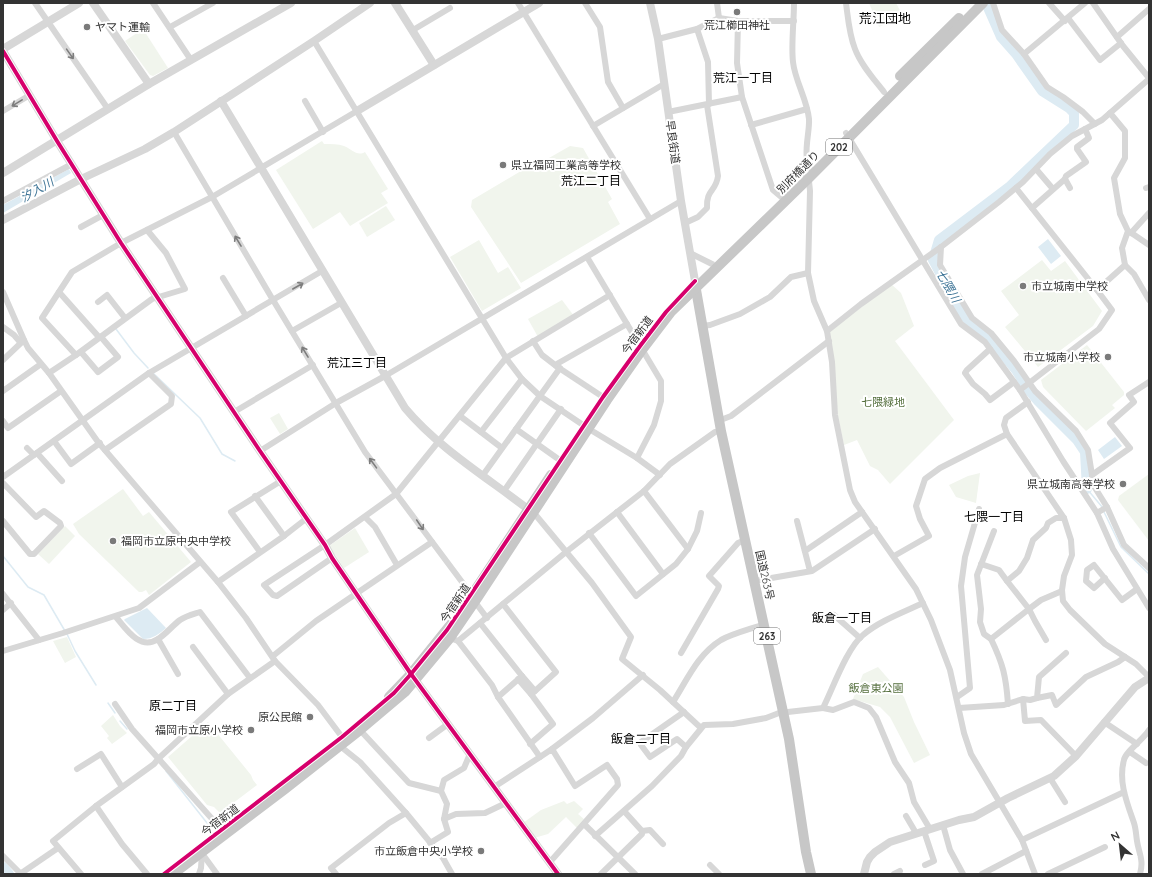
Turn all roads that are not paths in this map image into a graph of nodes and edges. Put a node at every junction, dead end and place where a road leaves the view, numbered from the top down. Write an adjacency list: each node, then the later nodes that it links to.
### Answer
1 (35, 3): 28 (street)
2 (79, 3): 28 (street)
3 (93, 3): 40 (street)
4 (153, 3): 29 (street)
5 (213, 3): 29 (street)
6 (370, 3): 34 (street)
7 (395, 3): 31 (street)
8 (518, 3): 23 (street)
9 (539, 3): 23 (street)
10 (585, 3): 48 (street)
11 (650, 3): 32 (street, 早良街道)
12 (717, 3): 24 (street)
13 (794, 3): 27 (street)
14 (846, 3): 42 (street)
15 (993, 3): 36 (street)
16 (1049, 3): 25 (street)
17 (1085, 3): 25 (street)
18 (1092, 3): 33 (street)
19 (286, 4): 37 (street)
20 (979, 4): 42 (highway, 別府橋通り / 202); 61 (highway, 別府橋通り / 202)
21 (450, 8): 31 (street)
22 (1149, 10): 33 (street)
23 (524, 12): 38 (street); 57 (street)
24 (719, 18): 26 (street); 30 (street)
25 (1066, 19): 33 (street); 36 (street)
26 (738, 21): 27 (street); 44 (street)
27 (794, 21): 50 (street)
28 (48, 22): 35 (street); 49 (street, one-way to 49)
29 (170, 27): 37 (street)
30 (697, 28): 32 (street); 47 (street)
31 (412, 30): 38 (street)
32 (658, 39): 41 (street, 早良街道)
33 (1119, 40): 39 (street)
34 (314, 41): 45 (street); 52 (street)
35 (3, 50): 43 (street)
36 (1024, 54): 55 (street)
37 (191, 60): 40 (street)
38 (434, 66): 52 (street)
39 (1149, 78): 54 (street)
40 (149, 84): 49 (street)
41 (664, 84): 48 (street); 53 (street, 早良街道)
42 (884, 92): 61 (highway, 別府橋通り / 202)
43 (30, 95): 51 (street, one-way to 51); 62 (street)
44 (742, 97): 47 (street); 56 (street)
45 (221, 101): 59 (street); 64 (street)
46 (305, 101): 60 (street)
47 (708, 105): 53 (street); 82 (street)
48 (623, 108): 57 (street)
49 (108, 109): 62 (street)
50 (807, 109): 56 (street); 67 (street)
51 (3, 111)
52 (357, 111): 60 (street); 109 (street)
53 (668, 112): 76 (street, 早良街道)
54 (1110, 114): 55 (street); 85 (street)
55 (1095, 124): 58 (street)
56 (752, 125): 74 (street)
57 (593, 126): 80 (street)
58 (1085, 129): 65 (street); 69 (street)
59 (174, 132): 68 (street); 73 (street)
60 (323, 132): 64 (street)
61 (847, 135): 67 (highway, 別府橋通り / 202); 91 (street)
62 (57, 141): 63 (street); 66 (street)
63 (72, 164): 68 (street); 75 (street)
64 (262, 169): 73 (street); 94 (street)
65 (1036, 169): 70 (street); 72 (street)
66 (3, 173)
67 (809, 174): 74 (highway, 別府橋通り / 202); 95 (street)
68 (81, 179): 79 (street); 81 (street)
69 (1065, 179): 71 (street); 72 (street)
70 (1016, 188): 77 (street); 88 (street)
71 (1070, 188)
72 (1053, 189): 77 (street)
73 (212, 197): 84 (street); 103 (street, one-way to 73)
74 (784, 199): 92 (highway, 別府橋通り / 202); 97 (highway, 別府橋通り / 202)
75 (3, 201)
76 (681, 201): 80 (street); 82 (street, 早良街道)
77 (1032, 208): 98 (street)
78 (1149, 213): 85 (street)
79 (103, 215): 83 (street); 86 (street)
80 (650, 219): 90 (street)
81 (3, 220)
82 (685, 223): 89 (street, 早良街道)
83 (81, 228)
84 (147, 230): 86 (street); 102 (street)
85 (1130, 232): 87 (street); 93 (street)
86 (121, 243): 100 (street); 102 (street)
87 (1149, 245)
88 (939, 248): 91 (street); 134 (street)
89 (690, 253): 92 (street); 97 (street, 早良街道)
90 (587, 256): 101 (street); 109 (street)
91 (925, 258): 114 (street); 121 (street)
92 (712, 264): 97 (highway, 別府橋通り / 202)
93 (1125, 265): 98 (street); 104 (street)
94 (322, 271): 103 (street, one-way to 94); 106 (street)
95 (808, 273): 111 (street); 114 (street)
96 (223, 278): 107 (street)
97 (695, 285): 111 (highway, 国道263号 / 263); 120 (highway, 今宿新道 / 202)
98 (1097, 290): 134 (street)
99 (3, 292): 117 (street)
100 (59, 292): 115 (street); 122 (street)
101 (610, 295): 110 (street); 118 (street)
102 (157, 297): 108 (street); 119 (street)
103 (273, 300): 107 (street); 113 (street)
104 (1149, 300)
105 (98, 302): 108 (street)
106 (341, 304): 113 (street); 130 (street)
107 (246, 316): 119 (street)
108 (125, 318): 115 (street)
109 (482, 319): 123 (street); 130 (street)
110 (627, 324): 120 (street); 127 (street)
111 (702, 326): 147 (highway, 国道263号 / 263)
112 (3, 327): 117 (street)
113 (292, 331): 126 (street, one-way to 113)
114 (827, 331): 116 (street)
115 (101, 337): 122 (street); 122 (street)
116 (829, 340): 147 (street); 179 (street)
117 (22, 341): 124 (street); 125 (street)
118 (533, 341): 123 (street); 127 (street)
119 (192, 347): 129 (street); 143 (street)
120 (641, 348): 139 (highway, 今宿新道 / 202); 148 (highway, 今宿新道 / 202); 162 (street)
121 (990, 349): 132 (street); 132 (street)
122 (79, 354): 128 (street)
123 (506, 358): 131 (street); 144 (street)
124 (3, 360)
125 (41, 364): 128 (street); 136 (street)
126 (313, 365): 141 (street); 143 (street)
127 (557, 367): 138 (street); 139 (street)
128 (49, 373): 137 (street)
129 (149, 373): 145 (street); 159 (street)
130 (385, 376): 141 (street); 154 (street)
131 (522, 379): 138 (street); 151 (street)
132 (1014, 382): 135 (street)
133 (1149, 382): 166 (street)
134 (1030, 383): 135 (street); 166 (street)
135 (1020, 390): 140 (street)
136 (3, 391)
137 (61, 391): 145 (street); 146 (street)
138 (540, 396): 142 (street); 149 (street)
139 (603, 397): 148 (highway, 今宿新道 / 202)
140 (1028, 402): 152 (street); 176 (street)
141 (336, 403): 160 (street); 173 (street, one-way to 141)
142 (560, 409): 148 (street); 156 (street)
143 (234, 412): 160 (street)
144 (460, 416): 151 (street); 154 (street)
145 (82, 420): 153 (street); 155 (street)
146 (3, 421)
147 (718, 421): 150 (highway, 国道263号 / 263)
148 (587, 427): 162 (street); 163 (highway, 今宿新道 / 202); 177 (highway, 今宿新道 / 202)
149 (516, 429): 156 (street); 158 (street)
150 (720, 431): 165 (street); 190 (highway, 国道263号 / 263)
151 (481, 432): 158 (street)
152 (1007, 434): 183 (street); 197 (street)
153 (54, 441): 155 (street); 161 (street)
154 (439, 442): 164 (street); 173 (street)
155 (100, 444): 159 (street)
156 (537, 444): 163 (street); 171 (street)
157 (27, 448): 161 (street)
158 (502, 448): 164 (street)
159 (105, 450): 199 (street)
160 (260, 451): 169 (street)
161 (35, 454): 167 (street); 168 (street)
162 (637, 458): 165 (street)
163 (561, 461): 177 (highway, 今宿新道 / 202)
164 (483, 475): 171 (street)
165 (660, 475): 172 (street)
166 (1092, 475): 176 (street)
167 (3, 477)
168 (62, 481)
169 (281, 481): 174 (street); 182 (street)
170 (3, 483): 184 (street)
171 (504, 491): 177 (street)
172 (644, 491): 178 (street); 193 (street)
173 (396, 494): 181 (street); 191 (street, one-way to 191)
174 (255, 496): 189 (street); 195 (street)
175 (979, 509): 246 (street)
176 (1102, 510): 202 (street); 209 (street)
177 (531, 511): 196 (street); 213 (highway, 今宿新道 / 202)
178 (617, 512): 188 (street); 204 (street)
179 (862, 512): 186 (street); 194 (street)
180 (702, 513): 193 (street)
181 (365, 517): 192 (street); 201 (street)
182 (306, 518): 189 (street); 192 (street)
183 (1064, 518): 207 (street); 210 (street)
184 (3, 521)
185 (797, 521): 194 (street)
186 (875, 529): 197 (street); 203 (street)
187 (994, 531): 200 (street)
188 (589, 533): 196 (street); 204 (street)
189 (284, 536): 195 (street)
190 (745, 540): 206 (highway, 国道263号 / 263); 233 (street)
191 (432, 542): 201 (street); 213 (street)
192 (325, 545): 198 (street); 198 (street)
193 (688, 549): 204 (street)
194 (805, 551): 203 (street)
195 (260, 552): 208 (street)
196 (566, 552): 216 (street); 238 (street)
197 (894, 556): 215 (street)
198 (332, 558): 211 (street)
199 (200, 562): 208 (street); 221 (street)
200 (981, 564): 207 (street); 227 (street)
201 (397, 565): 211 (street)
202 (1149, 568)
203 (810, 571): 206 (street)
204 (663, 574)
205 (1105, 578): 209 (street)
206 (754, 581): 224 (highway, 国道263号 / 263)
207 (1007, 581): 218 (street)
208 (218, 582): 236 (street)
209 (1137, 589): 217 (street)
210 (1062, 591): 218 (street); 235 (street)
211 (356, 593): 236 (street); 239 (street)
212 (3, 594): 214 (street)
213 (474, 598): 222 (street); 229 (highway, 今宿新道 / 202); 239 (highway, 今宿新道 / 202)
214 (11, 603): 219 (street); 228 (street)
215 (924, 603): 225 (street); 246 (street)
216 (503, 604): 222 (street); 243 (street)
217 (1149, 608)
218 (1029, 609): 227 (street); 230 (street)
219 (3, 610)
220 (834, 614): 225 (street)
221 (116, 617): 226 (street); 228 (street)
222 (486, 618): 223 (street)
223 (480, 623): 229 (street); 241 (street)
224 (764, 625): 249 (street); 255 (highway, 国道263号 / 263)
225 (860, 638): 252 (street)
226 (158, 639): 237 (street); 240 (street)
227 (991, 639): 251 (street)
228 (39, 640): 232 (street)
229 (454, 640): 239 (highway, 今宿新道 / 202); 245 (street)
230 (1046, 640)
231 (193, 647): 244 (street)
232 (3, 651)
233 (681, 653)
234 (1066, 653): 247 (street)
235 (1125, 657): 242 (street); 247 (street)
236 (274, 658): 240 (street); 262 (street)
237 (178, 674)
238 (643, 675): 249 (street); 266 (street)
239 (413, 677): 257 (street); 259 (highway, 今宿新道 / 202); 262 (highway, 今宿新道 / 202)
240 (250, 678): 244 (street)
241 (520, 678): 243 (street); 245 (street)
242 (1149, 678): 256 (street)
243 (533, 693): 263 (street)
244 (228, 694): 271 (street)
245 (498, 697): 263 (street)
246 (957, 697): 253 (street)
247 (1037, 698): 248 (street)
248 (1023, 699): 251 (street); 269 (street)
249 (673, 702): 254 (street)
250 (115, 704): 271 (street)
251 (1008, 704): 253 (street)
252 (823, 708): 255 (street); 291 (street)
253 (959, 708): 279 (street)
254 (684, 712): 258 (street); 265 (street)
255 (784, 712): 258 (street); 321 (highway, 国道263号 / 263)
256 (1104, 722): 264 (street); 269 (street)
257 (448, 724): 261 (street); 268 (street)
258 (701, 728): 265 (street)
259 (360, 730): 262 (highway, 今宿新道 / 202); 277 (street)
260 (1149, 730): 264 (street)
261 (429, 738)
262 (341, 742): 284 (street); 289 (highway, 今宿新道 / 202); 298 (highway, 今宿新道 / 202)
263 (530, 744): 270 (street)
264 (1137, 744): 267 (street)
265 (686, 747): 283 (street)
266 (552, 749): 270 (street); 287 (street)
267 (1130, 752): 272 (street); 278 (street)
268 (470, 754): 276 (street); 277 (street)
269 (1076, 756): 274 (street)
270 (540, 757): 276 (street)
271 (159, 758): 275 (street); 289 (street)
272 (1146, 763)
273 (77, 769): 275 (street)
274 (1050, 778): 279 (street); 280 (street)
275 (122, 787): 282 (street)
276 (494, 787): 281 (street)
277 (441, 791): 286 (street)
278 (1124, 792): 293 (street); 328 (street)
279 (1000, 802): 288 (street); 293 (street)
280 (1065, 802)
281 (506, 803): 286 (street); 302 (street)
282 (96, 806): 297 (street); 309 (street)
283 (624, 810): 290 (street); 292 (street)
284 (406, 813): 294 (street); 305 (street)
285 (906, 816): 291 (street)
286 (444, 819): 294 (street)
287 (584, 824): 292 (street); 302 (street)
288 (943, 825): 291 (street); 324 (street)
289 (222, 830): 298 (highway, 今宿新道 / 202)
290 (642, 831): 295 (street); 301 (street)
291 (923, 831): 303 (street); 322 (street)
292 (596, 836): 301 (street)
293 (1022, 840): 299 (street)
294 (430, 843): 316 (street)
295 (663, 844)
296 (1105, 847): 327 (street)
297 (58, 848): 307 (street); 308 (street)
298 (200, 851): 310 (highway, 今宿新道 / 202); 311 (highway, 今宿新道 / 202); 312 (street); 313 (street)
299 (1026, 851): 325 (street); 326 (street)
300 (3, 856): 307 (street)
301 (618, 857): 318 (street); 319 (street)
302 (550, 862): 317 (street)
303 (925, 865)
304 (710, 866): 320 (street)
305 (331, 868): 314 (street); 315 (street)
306 (900, 871): 323 (street)
307 (21, 874)
308 (82, 874)
309 (147, 874)
310 (164, 874)
311 (173, 874)
312 (199, 874)
313 (217, 874)
314 (327, 874)
315 (336, 874)
316 (452, 874)
317 (558, 874)
318 (601, 874)
319 (635, 874)
320 (719, 874)
321 (811, 874)
322 (864, 874)
323 (894, 874)
324 (963, 874)
325 (982, 874)
326 (1035, 874)
327 (1048, 874)
328 (1140, 874)

